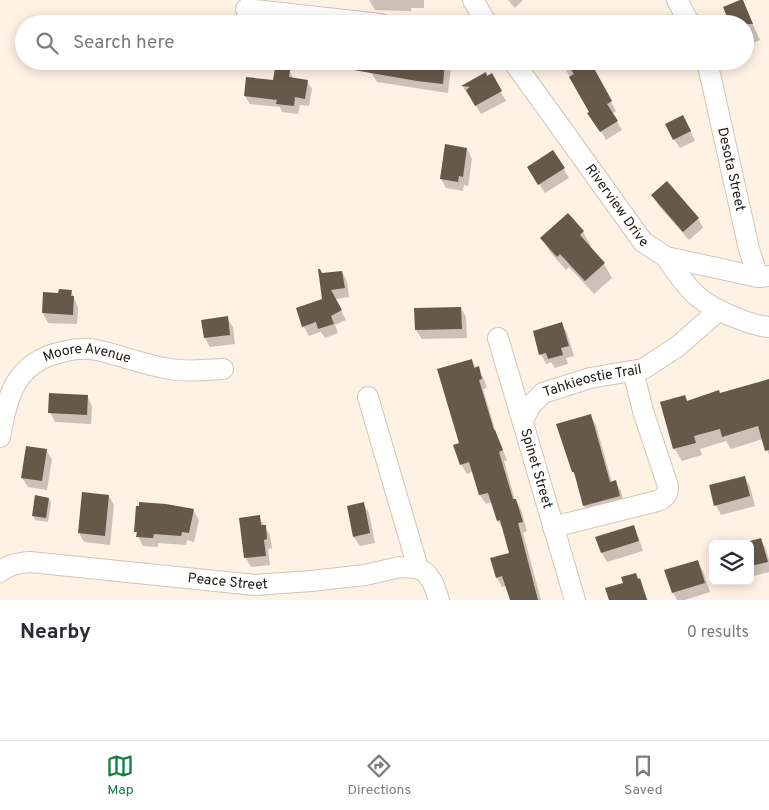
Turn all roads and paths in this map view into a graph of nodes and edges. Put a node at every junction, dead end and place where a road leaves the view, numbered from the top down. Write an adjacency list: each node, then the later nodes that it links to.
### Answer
1 (473, 0): 5 (street)
2 (677, 0): 6 (street)
3 (246, 8): 4 (street)
4 (305, 15)
5 (482, 15)
6 (685, 15)
7 (519, 70): 9 (street, Riverview Drive)
8 (709, 70): 10 (street, Desota Street)
9 (666, 257): 10 (street, Riverview Drive); 11 (street)
10 (763, 276)
11 (718, 311): 12 (street); 15 (street, Tahkieostie Trail)
12 (769, 328)
13 (498, 338): 17 (street, Spinet Street)
14 (223, 369): 18 (street, Moore Avenue)
15 (633, 371): 17 (street, Tahkieostie Trail); 19 (street)
16 (368, 397): 20 (street)
17 (523, 420): 19 (street, Spinet Street)
18 (0, 438)
19 (553, 527): 24 (street, Spinet Street)
20 (418, 568): 22 (street, Peace Street); 23 (street)
21 (0, 572): 22 (street, Peace Street)
22 (252, 593)
23 (439, 600)
24 (575, 600)

